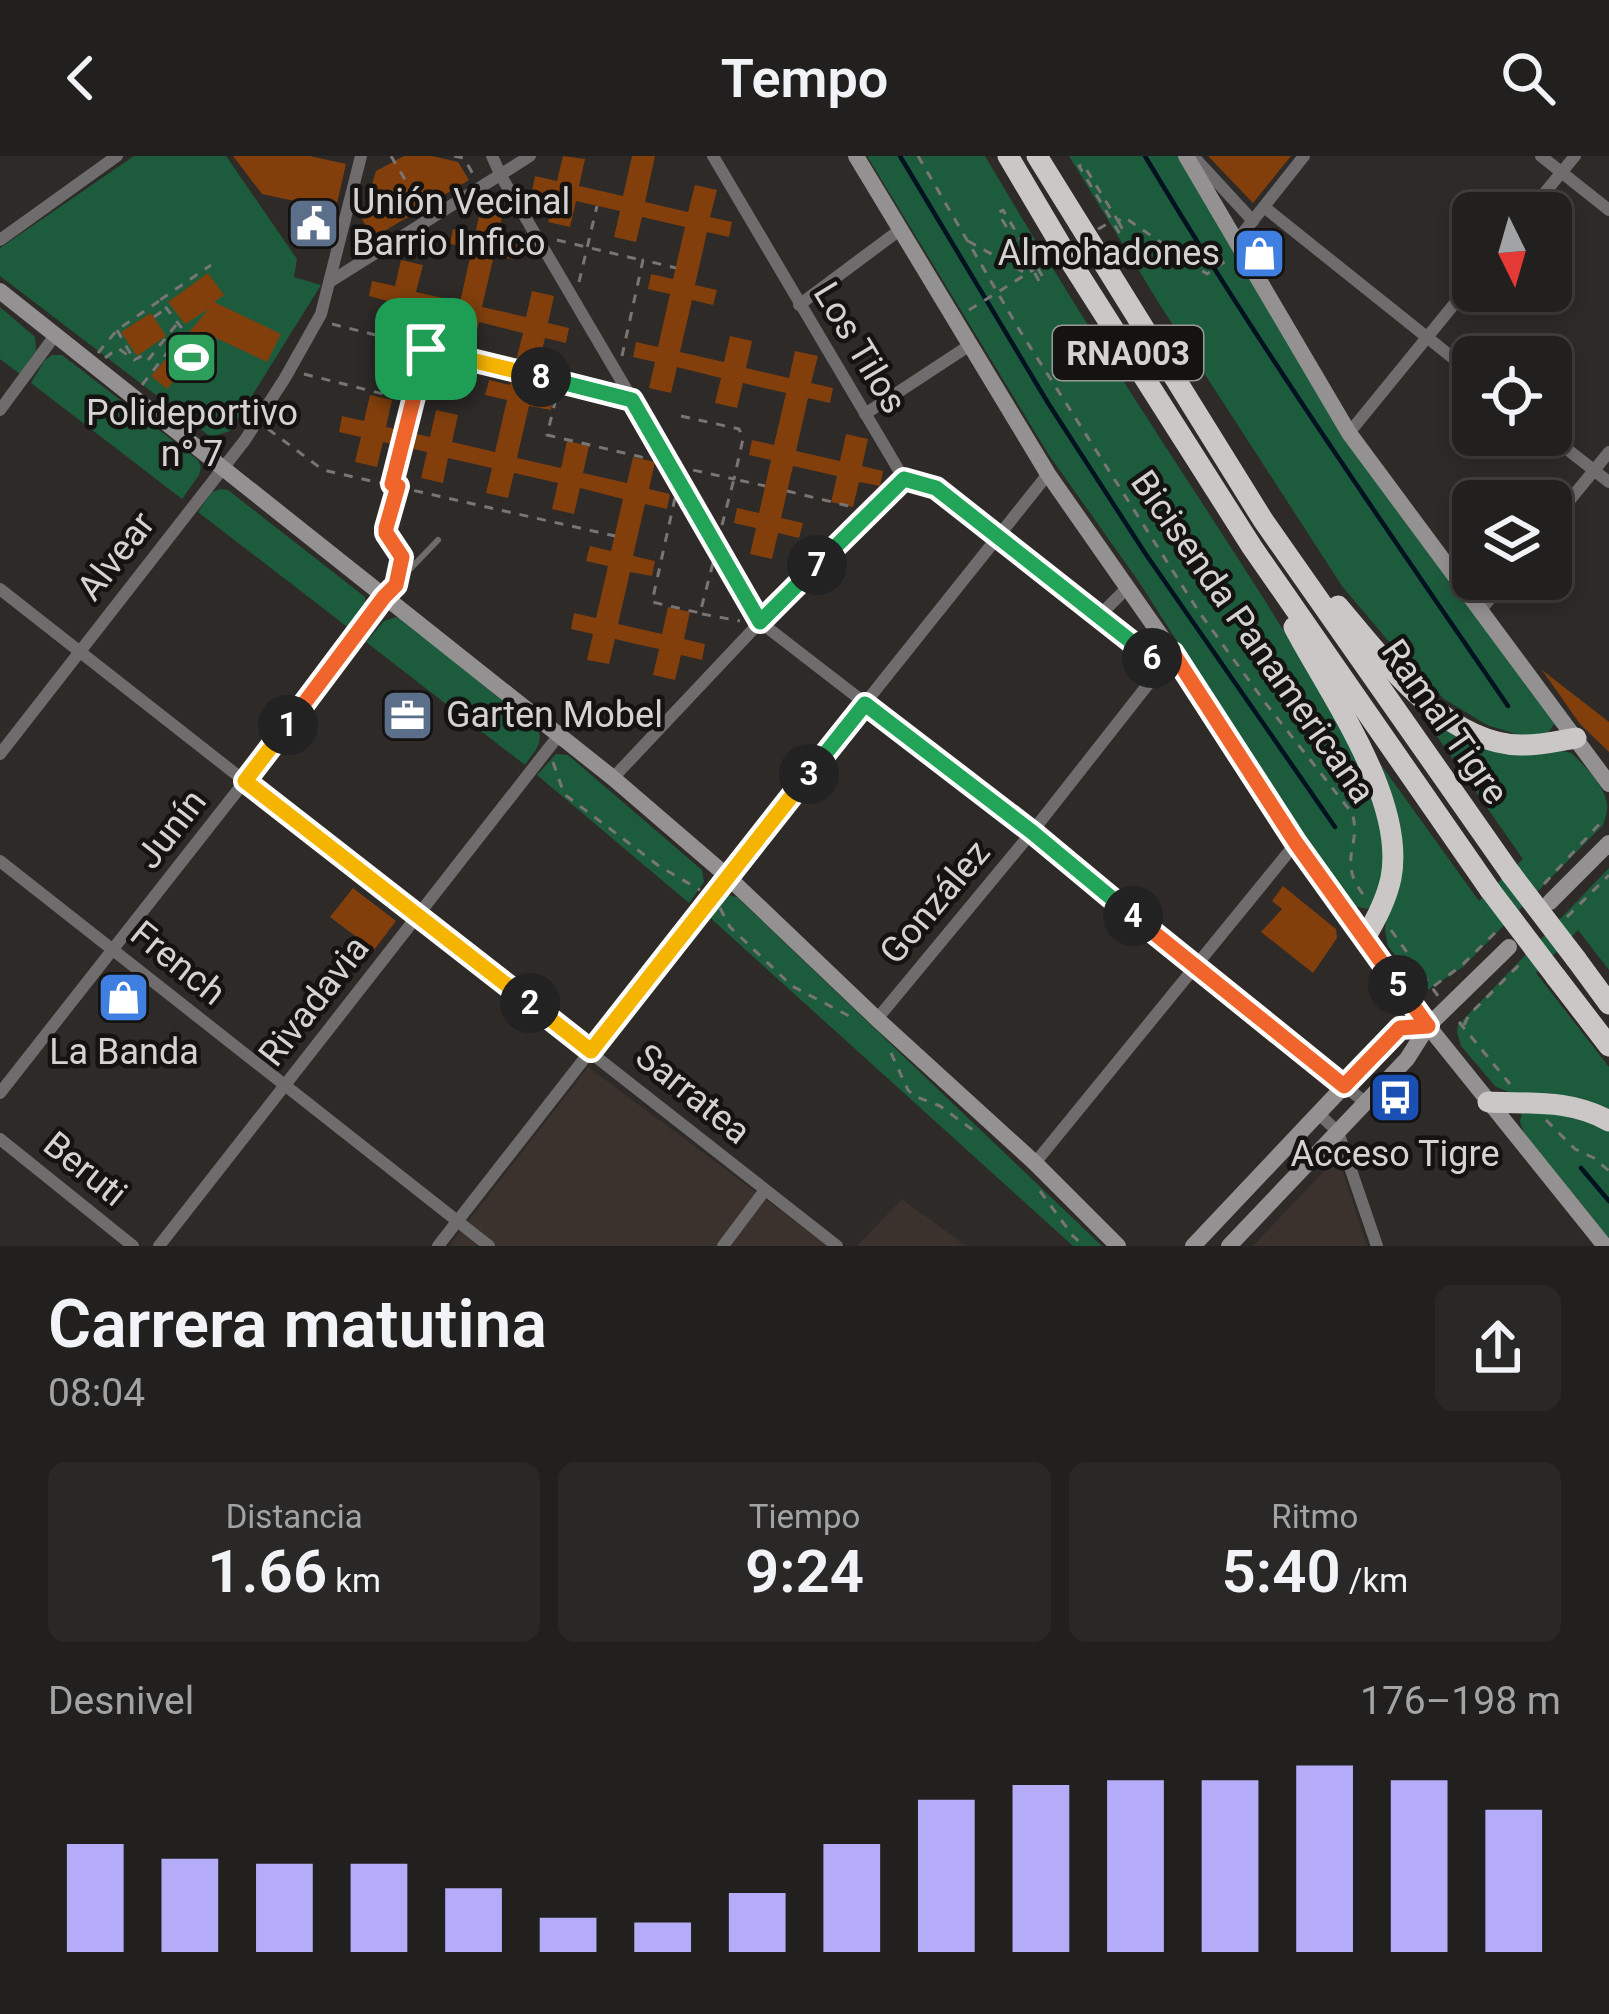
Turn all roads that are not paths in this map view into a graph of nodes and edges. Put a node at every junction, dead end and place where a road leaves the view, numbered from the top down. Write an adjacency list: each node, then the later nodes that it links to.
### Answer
1 (117, 156): 20 (street)
2 (361, 156): 22 (street, Alvear)
3 (492, 156): 14 (street)
4 (530, 156): 14 (street)
5 (713, 156): 24 (street, Los Tilos)
6 (856, 156): 19 (main road)
7 (1008, 156): 44 (highway, RNA003)
8 (1040, 156): 41 (highway, RNA003)
9 (1189, 156): 18 (street); 21 (main road)
10 (1304, 156): 16 (street)
11 (1540, 156): 13 (street)
12 (1574, 156): 13 (street)
13 (1561, 172): 15 (street); 17 (street)
14 (500, 176): 22 (street); 51 (street)
15 (1545, 192)
16 (1264, 207): 18 (street); 27 (street)
17 (1609, 210)
18 (1253, 221): 21 (street)
19 (901, 230): 24 (street); 28 (main road)
20 (0, 240)
21 (1235, 243): 32 (main road)
22 (331, 281): 35 (street, Alvear)
23 (0, 291): 26 (main road)
24 (799, 305): 31 (street, Los Tilos)
25 (1452, 307): 27 (street)
26 (56, 334): 30 (street); 35 (main road)
27 (1427, 338): 29 (street); 32 (street)
28 (970, 345): 31 (street); 37 (main road)
29 (1452, 358)
30 (0, 410)
31 (865, 414): 38 (street, Los Tilos)
32 (1349, 434): 49 (main road)
33 (1609, 452): 36 (street)
34 (1572, 453): 36 (street)
35 (224, 466): 47 (main road); 52 (street, Alvear)
36 (1594, 470): 39 (street); 40 (street)
37 (1048, 474): 42 (street); 45 (main road)
38 (904, 479): 42 (street); 51 (street)
39 (1609, 482)
40 (1572, 498)
41 (1263, 520): 56 (highway); 72 (highway, Ramal Tigre / RNA003, bridge)
42 (999, 536): 50 (street); 54 (street)
43 (438, 539): 47 (lane)
44 (1252, 547): 68 (highway); 75 (highway, Ramal Tigre / RNA003, bridge)
45 (1127, 588): 50 (street); 53 (main road)
46 (0, 590): 52 (street, Sarratea)
47 (390, 591): 55 (main road); 60 (street, Junín)
48 (1489, 600): 49 (street)
49 (1480, 611): 56 (main road)
50 (1100, 616): 53 (street)
51 (760, 622): 54 (street); 58 (street)
52 (80, 652): 57 (street, Alvear); 60 (street, Sarratea)
53 (1168, 660): 61 (street, González); 62 (main road)
54 (865, 704): 61 (street); 65 (street)
55 (560, 735): 58 (main road); 67 (street, Rivadavia)
56 (1576, 738): 59 (main road)
57 (0, 754)
58 (613, 778): 65 (main road)
59 (1608, 779)
60 (245, 781): 67 (street, Sarratea); 70 (street, Junín)
61 (1032, 832): 71 (street); 73 (street, González)
62 (1296, 843): 68 (main road); 71 (street)
63 (1609, 843): 66 (main road)
64 (0, 861): 70 (street, French)
65 (727, 876): 73 (main road); 76 (street)
66 (1550, 902)
67 (419, 916): 76 (street, Sarratea); 78 (street, Rivadavia)
68 (1364, 939): 74 (main road)
69 (1509, 946): 74 (main road)
70 (114, 950): 78 (street, French); 79 (street, Junín)
71 (1194, 967): 77 (street); 86 (street)
72 (1609, 1004)
73 (870, 1022): 86 (main road)
74 (1428, 1026): 77 (main road); 80 (main road); 81 (main road)
75 (1609, 1046)
76 (591, 1051): 87 (street, Sarratea); 88 (street)
77 (1344, 1086): 81 (street); 82 (main road)
78 (285, 1087): 88 (street, French); 90 (street, Rivadavia)
79 (0, 1093)
80 (1488, 1102): 83 (highway); 99 (main road)
81 (1366, 1103): 84 (main road)
82 (1318, 1113): 84 (street); 96 (main road)
83 (1609, 1121)
84 (1338, 1132): 97 (main road); 98 (street)
85 (0, 1139): 89 (street, Beruti)
86 (1033, 1171): 95 (main road)
87 (765, 1190): 93 (street); 94 (street, Sarratea)
88 (458, 1221): 91 (street); 92 (street, French)
89 (133, 1246)
90 (159, 1246)
91 (438, 1246)
92 (489, 1246)
93 (723, 1246)
94 (837, 1246)
95 (1118, 1246)
96 (1192, 1246)
97 (1229, 1246)
98 (1377, 1246)
99 (1605, 1246)

